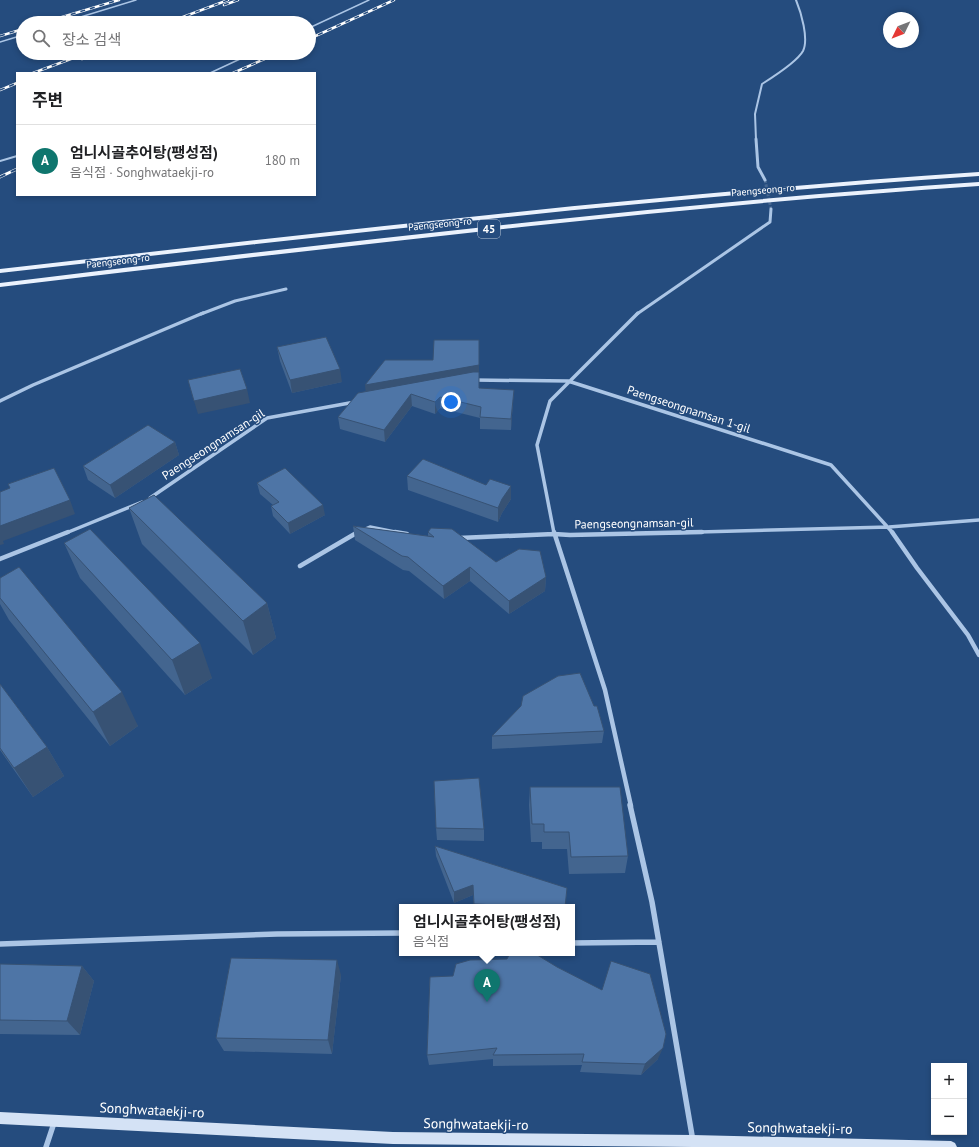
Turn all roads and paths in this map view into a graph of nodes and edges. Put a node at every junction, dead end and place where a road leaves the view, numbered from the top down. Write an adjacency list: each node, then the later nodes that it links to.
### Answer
1 (136, 0): 4 (lane)
2 (369, 0): 5 (lane)
3 (796, 0): 13 (street)
4 (84, 16)
5 (316, 25)
6 (16, 37): 7 (lane)
7 (0, 42)
8 (238, 60): 9 (lane)
9 (212, 72)
10 (16, 156): 11 (lane)
11 (0, 161)
12 (979, 174): 16 (main road, Paengseong-ro / 45)
13 (765, 180)
14 (979, 184): 17 (main road, Paengseong-ro / 45)
15 (771, 209): 19 (street)
16 (0, 271)
17 (0, 285)
18 (286, 289): 21 (street)
19 (568, 380): 20 (street); 24 (street, Paengseongnamsan 1-gil); 25 (street)
20 (465, 381)
21 (0, 401)
22 (359, 401): 28 (street, Paengseongnamsan-gil)
23 (979, 520): 24 (street, Paengseongnamsan-gil)
24 (889, 527): 25 (street, Paengseongnamsan-gil); 30 (street, Paengseongnamsan 1-gil)
25 (554, 534): 27 (street, Paengseongnamsan-gil); 32 (street)
26 (415, 535): 29 (street)
27 (453, 538)
28 (0, 559)
29 (300, 566)
30 (979, 655)
31 (399, 933): 34 (street)
32 (659, 942): 33 (street); 38 (street)
33 (575, 943)
34 (0, 944)
35 (0, 1118): 36 (street, Songhwataekji-ro)
36 (55, 1120): 37 (street, Songhwataekji-ro); 39 (street)
37 (392, 1142): 38 (street, Songhwataekji-ro)
38 (693, 1144): 40 (street, Songhwataekji-ro)
39 (46, 1147)
40 (951, 1147)

